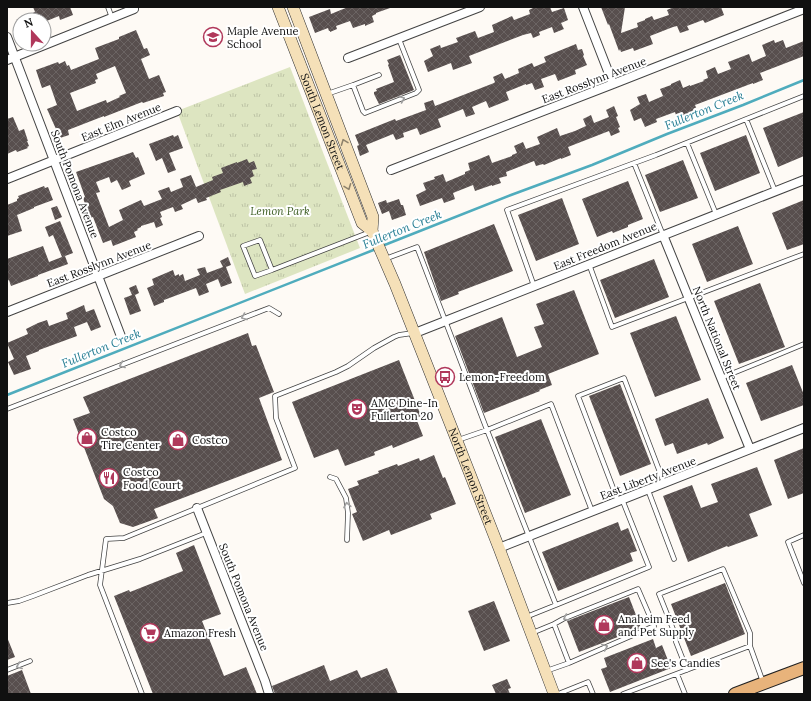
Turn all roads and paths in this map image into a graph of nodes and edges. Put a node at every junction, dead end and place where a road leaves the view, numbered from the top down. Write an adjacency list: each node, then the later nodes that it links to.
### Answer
1 (108, 7): 8 (lane)
2 (278, 7): 30 (street, South Lemon Street, one-way to 30)
3 (293, 7): 16 (street, South Lemon Street)
4 (480, 7): 10 (street)
5 (584, 7): 14 (street)
6 (804, 8): 14 (street, East Rosslynn Avenue)
7 (134, 9): 8 (street)
8 (112, 18): 11 (street)
9 (7, 37): 11 (street, South Pomona Avenue)
10 (399, 38): 12 (street); 15 (lane, one-way to 10)
11 (11, 58): 21 (street, South Pomona Avenue)
12 (348, 58)
13 (379, 75): 15 (lane)
14 (613, 84): 23 (street, East Rosslynn Avenue)
15 (353, 85): 16 (lane)
16 (326, 94): 30 (street, South Lemon Street, one-way to 16)
17 (804, 96): 19 (lane)
18 (177, 111): 21 (street, East Elm Avenue)
19 (746, 119): 20 (lane); 26 (lane)
20 (687, 142): 22 (lane); 27 (lane)
21 (54, 160): 24 (street, East Elm Avenue); 35 (street, South Pomona Avenue)
22 (634, 163): 28 (lane); 36 (lane)
23 (391, 170)
24 (7, 179)
25 (804, 180): 26 (street, East Freedom Avenue)
26 (775, 191): 27 (street, East Freedom Avenue)
27 (716, 214): 28 (street, East Freedom Avenue)
28 (663, 235): 33 (street, East Freedom Avenue); 37 (street, North National Street)
29 (199, 236): 35 (street, East Rosslynn Avenue)
30 (374, 236): 32 (street, South Lemon Street); 34 (lane)
31 (804, 254): 37 (lane)
32 (385, 260): 40 (lane); 41 (street, North Lemon Street)
33 (589, 264): 36 (street, East Freedom Avenue); 37 (lane)
34 (272, 270): 34 (lane)
35 (98, 276): 38 (street, East Rosslynn Avenue); 42 (street, South Pomona Avenue)
36 (534, 286): 40 (street, East Freedom Avenue)
37 (689, 298): 44 (street, North National Street)
38 (7, 312)
39 (279, 314): 45 (lane, one-way to 45)
40 (445, 321): 41 (street, East Freedom Avenue); 47 (lane)
41 (415, 333): 48 (street, North Lemon Street); 54 (lane)
42 (122, 339)
43 (804, 344): 44 (lane)
44 (721, 378): 49 (street, North National Street)
45 (7, 410)
46 (804, 428): 49 (street, East Liberty Avenue)
47 (487, 430): 48 (lane); 55 (lane); 58 (lane)
48 (458, 440): 60 (street, North Lemon Street)
49 (750, 449): 51 (street, East Liberty Avenue)
50 (330, 477): 59 (lane, one-way to 50)
51 (664, 483): 52 (street, East Liberty Avenue); 53 (lane)
52 (647, 490): 53 (street, East Liberty Avenue); 61 (lane)
53 (620, 500): 55 (street, East Liberty Avenue); 65 (lane)
54 (197, 508): 56 (street, South Pomona Avenue); 62 (lane)
55 (592, 511): 58 (street, East Liberty Avenue)
56 (207, 533): 62 (lane); 79 (street, South Pomona Avenue)
57 (804, 535): 63 (lane)
58 (529, 536): 60 (street, East Liberty Avenue); 65 (lane)
59 (347, 540)
60 (500, 548): 66 (street, North Lemon Street)
61 (674, 559)
62 (102, 570): 64 (lane); 78 (lane)
63 (804, 583)
64 (7, 603)
65 (556, 605): 66 (lane)
66 (525, 617): 68 (street, North Lemon Street)
67 (554, 624): 68 (lane); 71 (lane); 71 (lane, one-way to 67)
68 (531, 633): 75 (street, North Lemon Street)
69 (750, 646): 74 (lane); 74 (lane); 77 (lane)
70 (30, 661): 73 (lane, one-way to 73)
71 (569, 663): 75 (lane)
72 (804, 668): 77 (main road)
73 (7, 670)
74 (687, 670): 76 (lane)
75 (545, 671): 80 (street, North Lemon Street)
76 (677, 674): 83 (lane); 84 (lane)
77 (763, 683): 85 (main road)
78 (142, 694)
79 (269, 694)
80 (554, 694)
81 (558, 694): 82 (lane)
82 (593, 694)
83 (623, 694)
84 (685, 694)
85 (735, 694)

